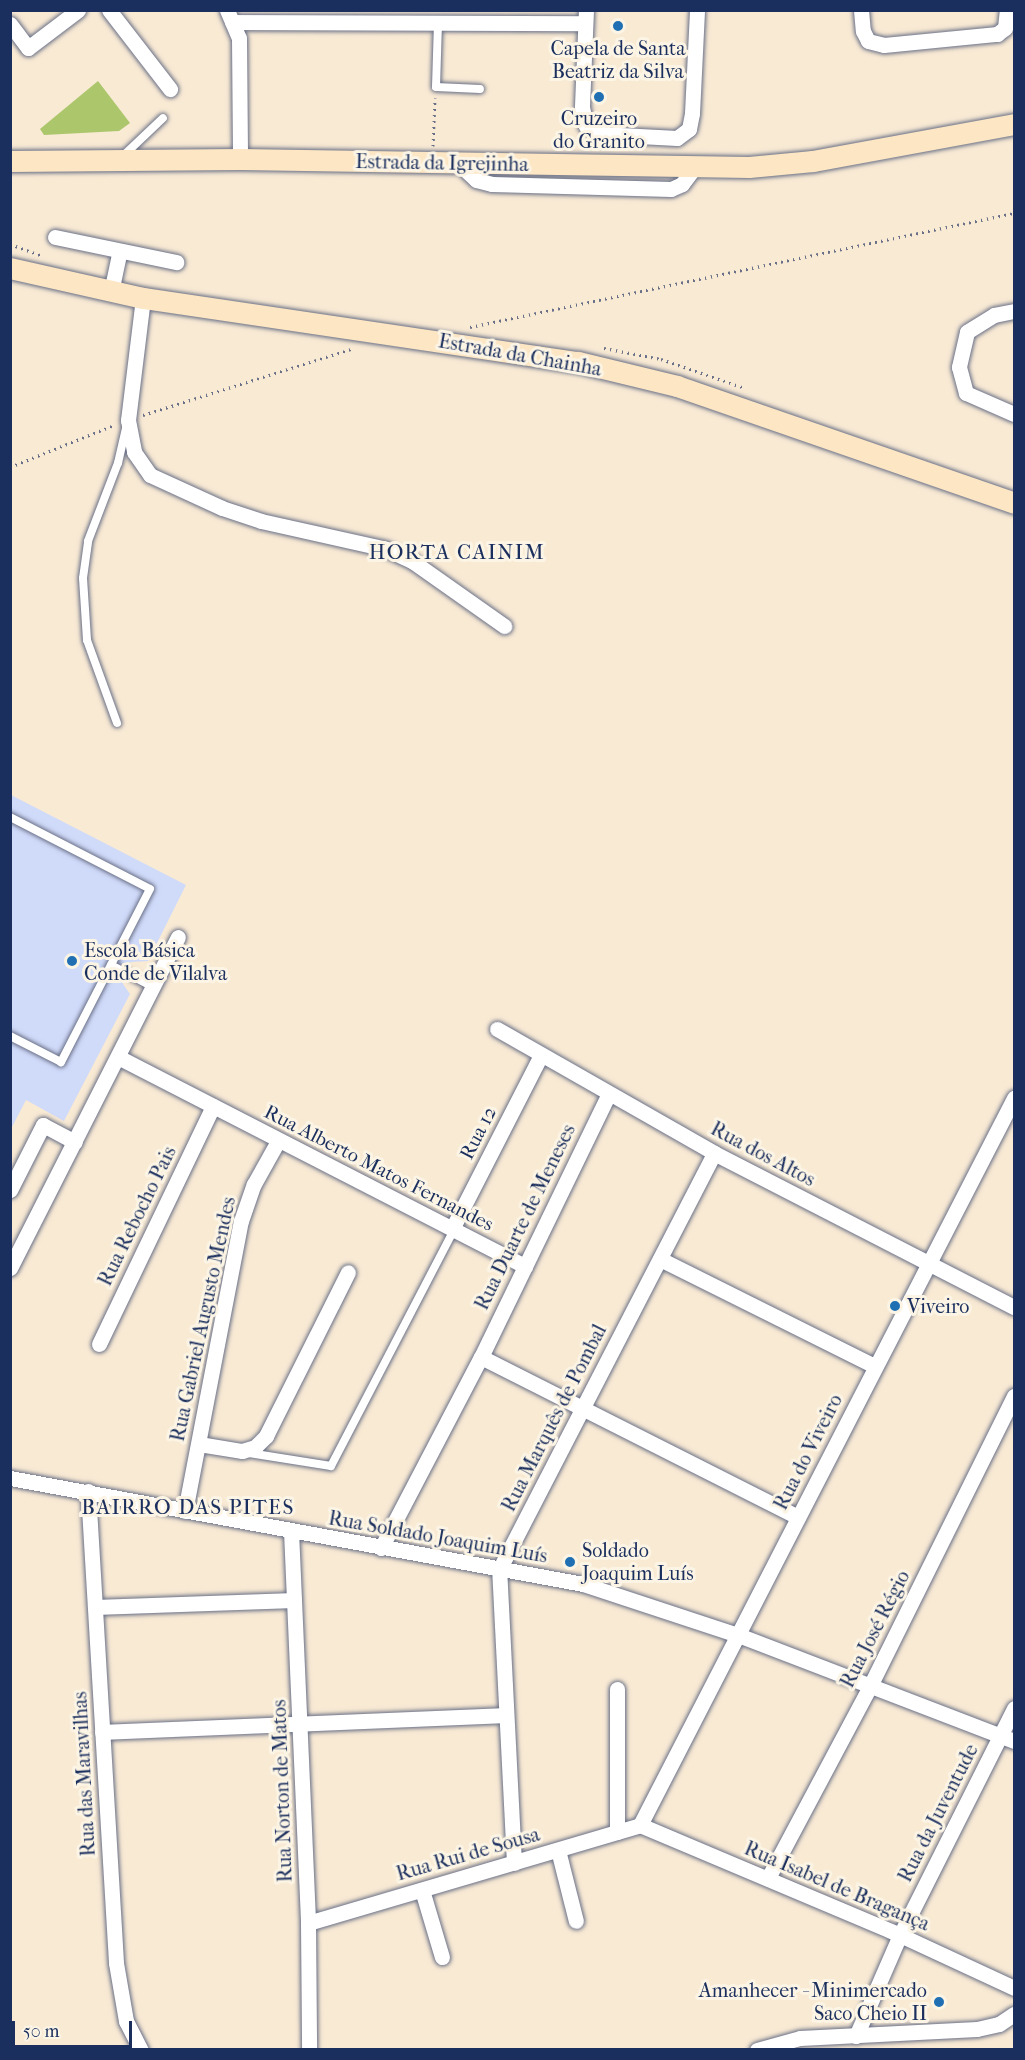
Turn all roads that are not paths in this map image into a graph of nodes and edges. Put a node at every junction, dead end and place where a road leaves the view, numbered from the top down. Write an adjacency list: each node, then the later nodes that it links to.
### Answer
1 (78, 10): 11 (street)
2 (109, 10): 13 (street)
3 (697, 10): 9 (street)
4 (861, 10): 5 (street)
5 (1007, 10)
6 (230, 16): 7 (street); 17 (street)
7 (343, 16): 10 (street)
8 (461, 17): 9 (street); 10 (street)
9 (585, 17)
10 (438, 22): 12 (lane)
11 (10, 24)
12 (480, 88)
13 (170, 89)
14 (163, 118): 16 (lane)
15 (1014, 124): 17 (street, Estrada da Igrejinha)
16 (120, 159): 17 (street, Estrada da Igrejinha); 18 (street, Estrada da Igrejinha)
17 (240, 159)
18 (10, 161)
19 (56, 237): 20 (street)
20 (119, 253): 21 (street); 23 (street)
21 (176, 262)
22 (10, 268): 23 (street, Estrada da Chainha)
23 (111, 292): 24 (street, Estrada da Chainha)
24 (143, 298): 27 (street); 28 (street, Estrada da Chainha)
25 (1014, 311): 26 (street)
26 (1014, 414)
27 (128, 420): 29 (street); 30 (lane)
28 (1014, 503)
29 (504, 626)
30 (117, 723)
31 (10, 817): 33 (lane)
32 (178, 937): 34 (street)
33 (111, 964): 34 (lane); 36 (lane)
34 (153, 987): 38 (street)
35 (497, 1029): 37 (street, Rua dos Altos)
36 (10, 1036)
37 (541, 1055): 39 (street, Rua dos Altos); 46 (street, Rua 12)
38 (118, 1057): 41 (street, Rua Alberto Matos Fernandes); 43 (street)
39 (608, 1095): 44 (street, Rua dos Altos); 49 (street, Rua Duarte de Meneses)
40 (1014, 1098): 48 (street, Rua do Viveiro)
41 (213, 1106): 42 (street, Rua Alberto Matos Fernandes); 53 (street, Rua Rebocho Pais)
42 (278, 1141): 46 (street, Rua Alberto Matos Fernandes); 58 (street, Rua Gabriel Augusto Mendes)
43 (75, 1142): 45 (street); 50 (street)
44 (714, 1153): 47 (street, Rua Marquês de Pombal); 48 (street, Rua dos Altos)
45 (10, 1190)
46 (453, 1229): 49 (street, Rua Alberto Matos Fernandes); 59 (lane)
47 (660, 1259): 55 (street); 57 (street, Rua Marquês de Pombal)
48 (929, 1264): 52 (street, Rua dos Altos); 55 (street, Rua do Viveiro)
49 (525, 1266): 54 (street, Rua Duarte de Meneses)
50 (10, 1268)
51 (348, 1272): 59 (street)
52 (1014, 1307)
53 (99, 1344)
54 (481, 1357): 57 (street); 65 (street, Rua Duarte de Meneses)
55 (875, 1366): 63 (street, Rua do Viveiro)
56 (1014, 1396): 70 (street, Rua José Régio)
57 (582, 1409): 63 (street); 66 (street, Rua Marquês de Pombal)
58 (199, 1444): 59 (street); 62 (street, Rua Gabriel Augusto Mendes)
59 (242, 1451)
60 (10, 1478): 61 (street, Rua Soldado Joaquim Luís)
61 (88, 1491): 62 (street, Rua Soldado Joaquim Luís); 68 (street, Rua das Maravilhas)
62 (185, 1510): 64 (street, Rua Soldado Joaquim Luís)
63 (798, 1517): 69 (street, Rua do Viveiro)
64 (291, 1531): 65 (street, Rua Soldado Joaquim Luís); 67 (street, Rua Norton de Matos)
65 (381, 1548): 66 (street, Rua Soldado Joaquim Luís)
66 (499, 1570): 69 (street, Rua Soldado Joaquim Luís); 73 (street)
67 (294, 1600): 68 (street); 74 (street, Rua Norton de Matos)
68 (95, 1607): 75 (street, Rua das Maravilhas)
69 (738, 1635): 70 (street, Rua Soldado Joaquim Luís); 77 (street, Rua do Viveiro)
70 (870, 1686): 76 (street, Rua Soldado Joaquim Luís); 81 (street, Rua José Régio)
71 (617, 1689): 78 (street)
72 (1014, 1708): 76 (street, Rua da Juventude)
73 (506, 1715): 74 (street); 80 (street)
74 (300, 1725): 75 (street); 84 (street, Rua Norton de Matos)
75 (102, 1732): 90 (street, Rua das Maravilhas)
76 (1008, 1738): 85 (street, Rua da Juventude)
77 (640, 1825): 78 (street, Rua Rui de Sousa); 81 (street, Rua Isabel de Bragança)
78 (617, 1832): 79 (street, Rua Rui de Sousa)
79 (558, 1850): 80 (street, Rua Rui de Sousa); 83 (street)
80 (514, 1863): 82 (street, Rua Rui de Sousa)
81 (768, 1878): 85 (street, Rua Isabel de Bragança)
82 (422, 1890): 84 (street, Rua Rui de Sousa); 86 (street)
83 (576, 1921)
84 (308, 1923): 91 (street, Rua Norton de Matos)
85 (900, 1935): 87 (street, Rua Isabel de Bragança); 89 (street, Rua da Juventude)
86 (442, 1957)
87 (1014, 1989)
88 (1014, 2016): 89 (street)
89 (856, 2036): 92 (street)
90 (141, 2049)
91 (309, 2049)
92 (757, 2049)

